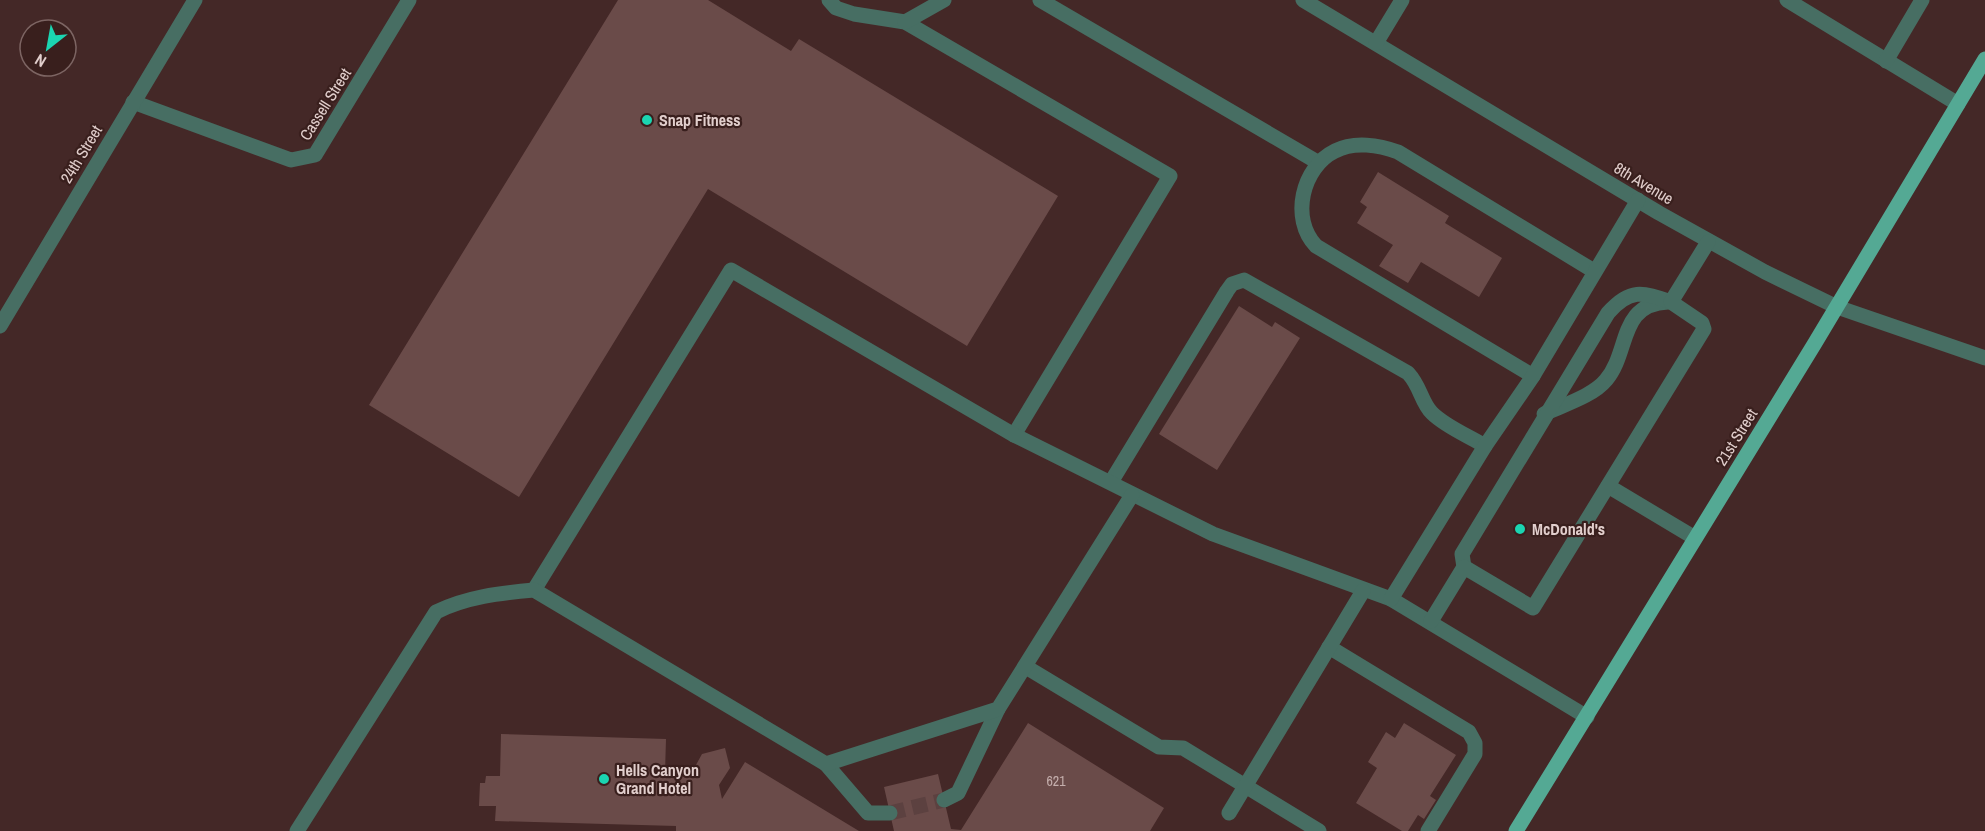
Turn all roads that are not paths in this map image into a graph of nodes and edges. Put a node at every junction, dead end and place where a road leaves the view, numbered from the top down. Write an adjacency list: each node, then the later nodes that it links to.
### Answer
1 (195, 0): 14 (street, 24th Street)
2 (409, 0): 14 (street, Cassell Street)
3 (830, 0): 10 (street)
4 (944, 0): 10 (street)
5 (1040, 0): 16 (street)
6 (1303, 0): 11 (street, 8th Avenue)
7 (1402, 0): 11 (street)
8 (1787, 0): 13 (street)
9 (1922, 0): 13 (street)
10 (905, 22): 26 (street)
11 (1376, 44): 17 (street, 8th Avenue)
12 (1985, 59): 15 (main road, 21st Street)
13 (1887, 60): 15 (street)
14 (133, 102): 22 (street, 24th Street)
15 (1958, 104): 21 (main road, 21st Street)
16 (1319, 164): 19 (street); 24 (street)
17 (1638, 200): 18 (street, 8th Avenue); 19 (street)
18 (1708, 242): 20 (street); 21 (street, 8th Avenue)
19 (1594, 271): 24 (street)
20 (1671, 302): 25 (street); 25 (street); 29 (street)
21 (1837, 307): 23 (street, 8th Avenue); 31 (main road, 21st Street)
22 (0, 326)
23 (1985, 358)
24 (1533, 376): 27 (street)
25 (1544, 414): 32 (street)
26 (1014, 435): 28 (street); 33 (street)
27 (1485, 446): 28 (street); 35 (street)
28 (1111, 482): 30 (street)
29 (1608, 486): 31 (street); 32 (street)
30 (1132, 495): 34 (street); 38 (street)
31 (1695, 538): 40 (main road, 21st Street)
32 (1464, 567): 36 (street)
33 (534, 590): 41 (street); 46 (street)
34 (1363, 591): 35 (street); 37 (street)
35 (1391, 599): 36 (street)
36 (1431, 621): 40 (street)
37 (1329, 646): 42 (street); 48 (street)
38 (1026, 667): 39 (street); 42 (street)
39 (998, 709): 41 (street); 43 (street)
40 (1587, 717): 49 (main road, 21st Street)
41 (826, 764): 44 (street)
42 (1245, 787): 45 (street); 47 (street)
43 (944, 800)
44 (890, 813)
45 (1229, 813)
46 (297, 831)
47 (1319, 831)
48 (1428, 831)
49 (1516, 831)

